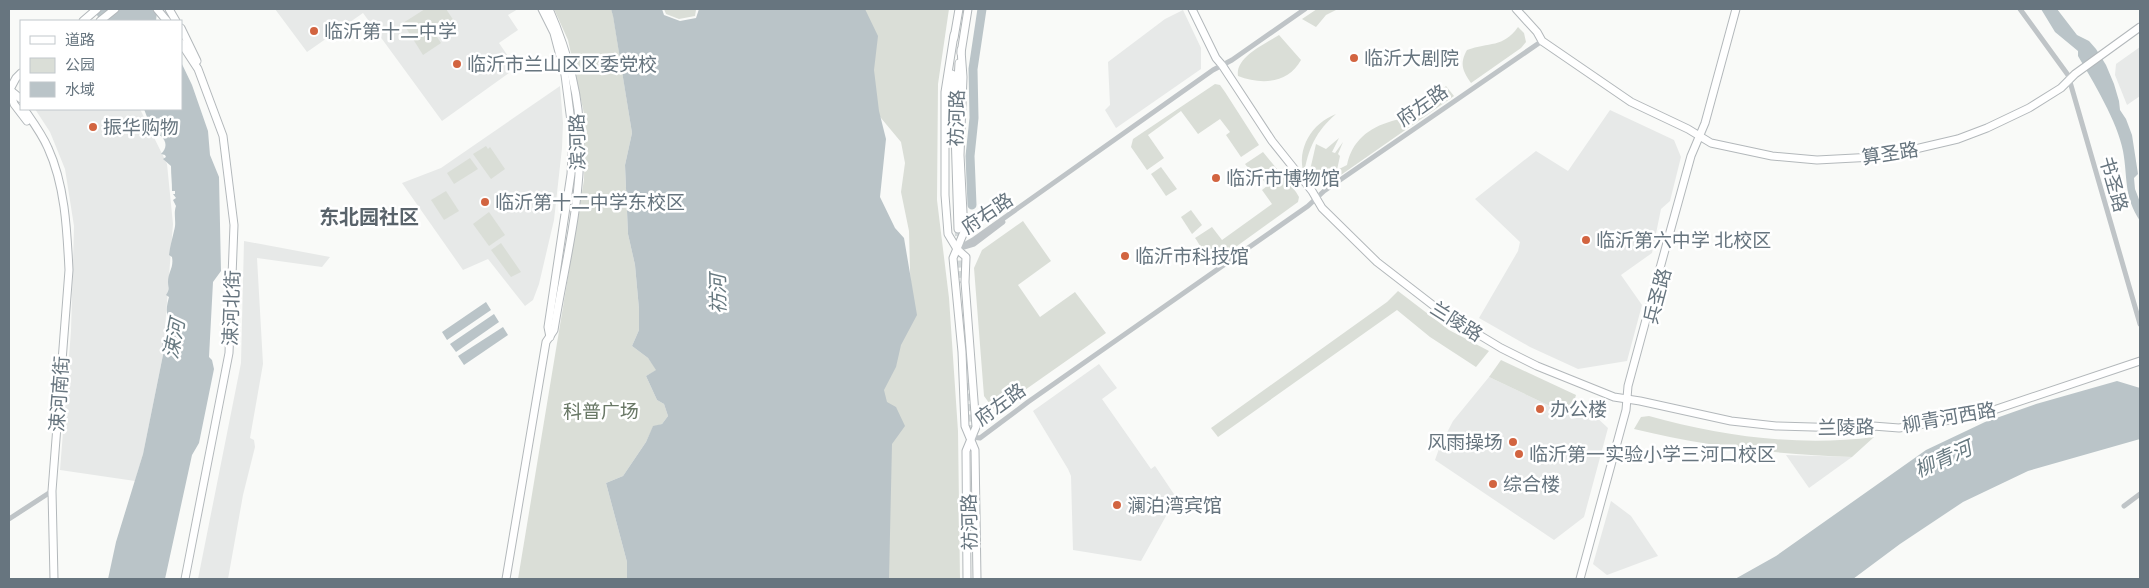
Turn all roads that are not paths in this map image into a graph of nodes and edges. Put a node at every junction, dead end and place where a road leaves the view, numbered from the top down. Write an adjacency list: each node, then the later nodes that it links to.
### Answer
1 (98, 9): 18 (main road)
2 (115, 9): 19 (main road)
3 (158, 9): 20 (main road)
4 (170, 9): 21 (main road)
5 (542, 9): 45 (main road, 滨河路)
6 (549, 9): 45 (main road, 滨河路)
7 (958, 9): 25 (main road, 祊河路)
8 (968, 9): 28 (main road, 祊河路)
9 (1192, 9): 30 (main road, 兰陵路)
10 (1197, 9): 30 (main road, 兰陵路)
11 (1301, 9): 30 (street, 府右路)
12 (1305, 9): 30 (street, 府右路)
13 (1510, 9): 26 (main road, 算圣路)
14 (1516, 9): 26 (main road, 算圣路)
15 (1732, 9): 39 (main road, 兵圣路)
16 (1736, 9): 39 (main road, 兵圣路)
17 (2018, 9): 33 (street, 书圣路)
18 (85, 19)
19 (101, 20)
20 (165, 20)
21 (176, 20)
22 (2140, 26): 29 (main road, 算圣路)
23 (182, 30): 31 (main road)
24 (2140, 32): 29 (main road, 算圣路)
25 (954, 35): 28 (main road, 祊河路); 42 (main road)
26 (1542, 41): 39 (main road, 算圣路); 40 (street, 府左路)
27 (182, 45): 31 (main road, 涑河北街)
28 (961, 50): 42 (main road)
29 (2114, 50): 33 (main road, 算圣路)
30 (1222, 65): 40 (main road, 兰陵路); 42 (street, 府右路)
31 (198, 69): 56 (main road, 涑河北街)
32 (20, 74): 34 (main road)
33 (2068, 81): 39 (main road, 算圣路); 43 (street, 书圣路); 44 (street, 书圣路)
34 (9, 89): 35 (main road); 36 (main road)
35 (20, 96)
36 (16, 104): 41 (main road)
37 (25, 110): 41 (main road)
38 (30, 110): 41 (main road)
39 (1699, 136): 48 (main road, 兵圣路)
40 (1317, 198): 48 (main road, 兰陵路); 50 (street, 府左路)
41 (63, 210): 51 (main road, 涑河南街)
42 (957, 249): 50 (main road); 50 (main road)
43 (2140, 313)
44 (2140, 324)
45 (550, 336): 57 (main road, 滨河路); 58 (main road, 滨河路)
46 (2140, 356): 49 (main road, 柳青河西路)
47 (2140, 361): 49 (main road, 柳青河西路)
48 (1627, 398): 49 (main road, 兰陵路); 60 (main road, 兵圣路); 61 (main road, 兵圣路)
49 (1890, 427)
50 (970, 437): 59 (main road)
51 (52, 491): 54 (street); 55 (main road, 涑河南街)
52 (2140, 494): 53 (street)
53 (2124, 506)
54 (9, 519)
55 (54, 579)
56 (185, 579)
57 (506, 579)
58 (510, 579)
59 (972, 579)
60 (1576, 579)
61 (1580, 579)

